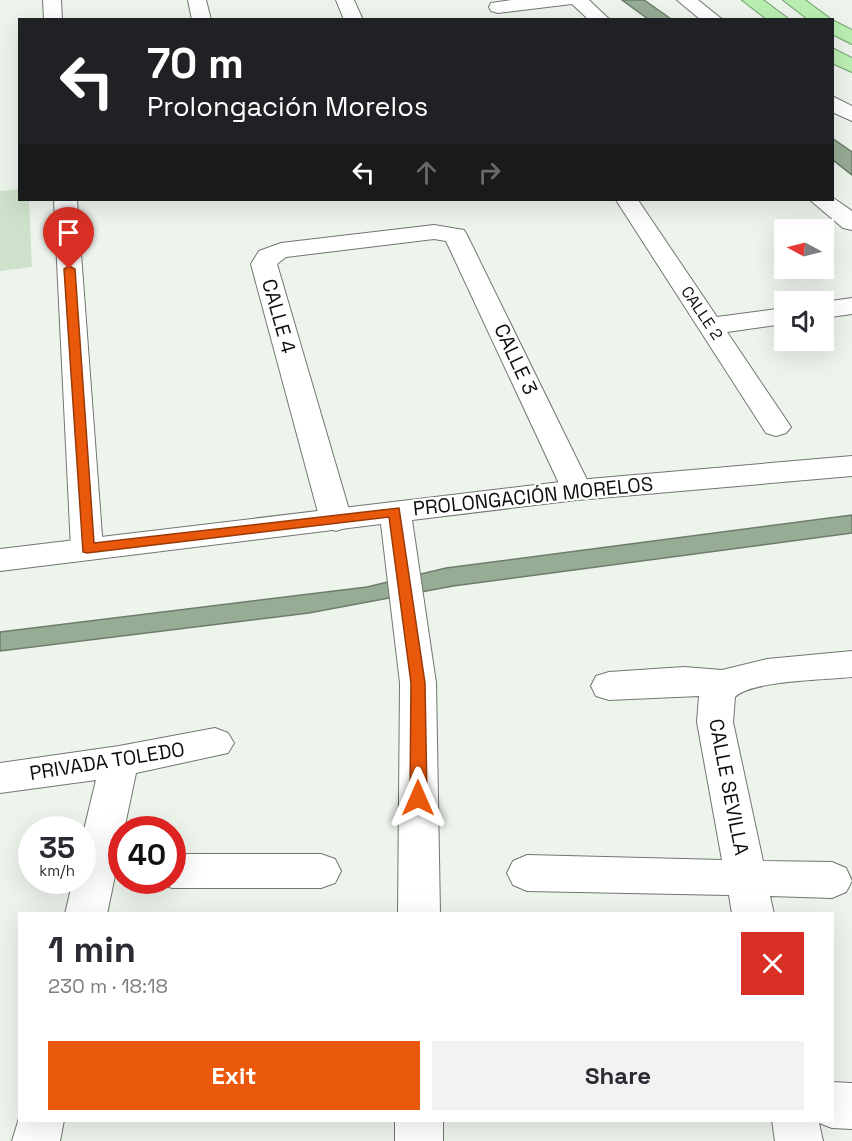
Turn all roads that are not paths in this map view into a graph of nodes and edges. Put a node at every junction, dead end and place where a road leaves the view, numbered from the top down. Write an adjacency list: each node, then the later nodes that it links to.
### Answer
1 (52, 0): 10 (street)
2 (197, 0): 11 (street)
3 (345, 0): 12 (street)
4 (567, 0): 9 (street)
5 (578, 0): 13 (street)
6 (686, 0): 14 (street)
7 (751, 0): 15 (highway)
8 (792, 0): 16 (highway)
9 (500, 9)
10 (53, 18)
11 (202, 18)
12 (353, 18)
13 (599, 18)
14 (711, 18)
15 (778, 18)
16 (820, 18)
17 (834, 27): 18 (highway)
18 (852, 38)
19 (834, 55): 20 (highway)
20 (852, 66)
21 (834, 103): 22 (street)
22 (852, 116)
23 (65, 201): 37 (street)
24 (628, 201): 31 (street, CALLE 2)
25 (823, 201): 26 (street)
26 (852, 223)
27 (450, 233): 34 (street, CALLE 3); 36 (street, CALLE 4)
28 (852, 306): 29 (street)
29 (834, 309)
30 (774, 317): 31 (street)
31 (712, 326): 32 (street, CALLE 2)
32 (776, 427)
33 (852, 466): 34 (street, PROLONGACIÓN MORELOS)
34 (577, 490): 35 (street, PROLONGACIÓN MORELOS)
35 (395, 512): 36 (street, PROLONGACIÓN MORELOS); 53 (street)
36 (336, 520): 37 (street, PROLONGACIÓN MORELOS)
37 (87, 549): 38 (street, PROLONGACIÓN MORELOS)
38 (0, 560)
39 (852, 664): 40 (street)
40 (726, 684): 41 (street); 51 (street, CALLE SEVILLA)
41 (609, 686)
42 (215, 743): 43 (street, PRIVADA TOLEDO)
43 (118, 761): 44 (street, PRIVADA TOLEDO); 45 (street)
44 (0, 779)
45 (113, 816)
46 (321, 870): 48 (street)
47 (108, 871): 52 (street)
48 (186, 871)
49 (527, 873): 51 (street)
50 (832, 880): 51 (street)
51 (750, 895)
52 (87, 912)
53 (419, 912)
54 (834, 1105): 55 (street)
55 (852, 1106)
56 (41, 1122): 59 (street)
57 (419, 1122): 60 (street)
58 (795, 1122): 61 (street)
59 (36, 1141)
60 (419, 1141)
61 (799, 1141)

